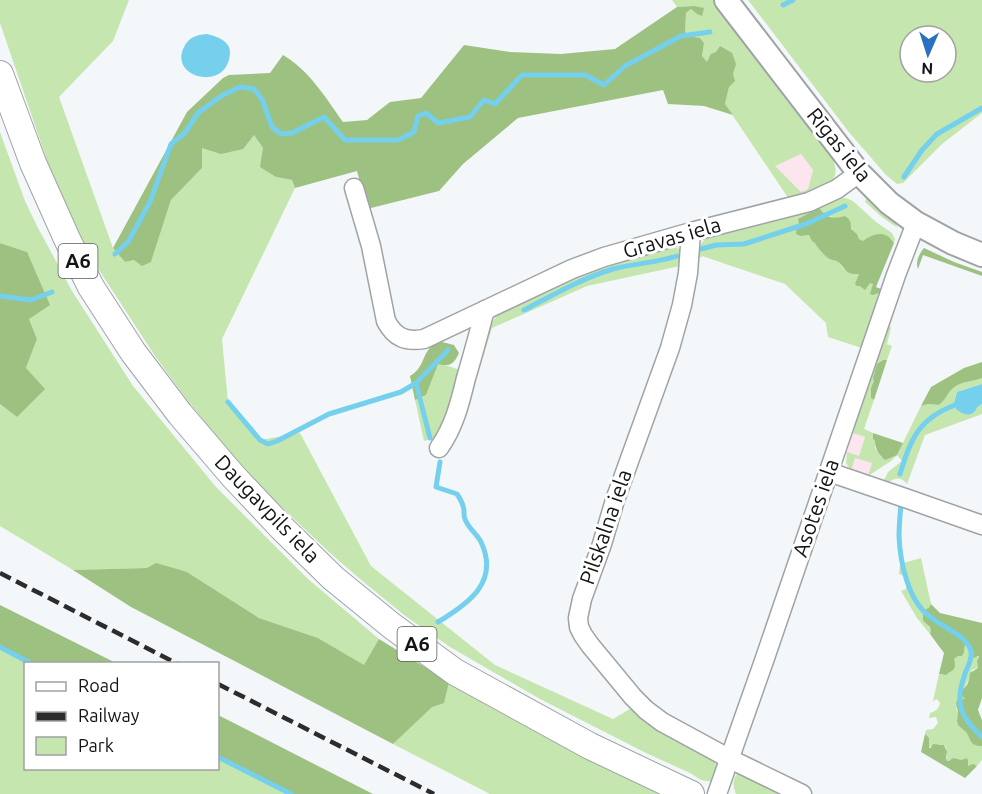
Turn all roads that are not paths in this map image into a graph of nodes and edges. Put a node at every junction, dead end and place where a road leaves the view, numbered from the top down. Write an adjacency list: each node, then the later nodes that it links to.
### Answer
1 (726, 0): 3 (main road, Rīgas iela)
2 (0, 74): 13 (highway, Daugavpils iela / A6)
3 (859, 173): 5 (main road, Rīgas iela); 6 (street, Gravas iela)
4 (354, 188): 8 (street, Gravas iela)
5 (916, 223): 7 (main road, Rīgas iela); 10 (street, Asotes iela)
6 (692, 232): 8 (street, Gravas iela); 12 (street, Pilskalna iela)
7 (982, 255)
8 (485, 310): 9 (street)
9 (439, 448)
10 (829, 472): 11 (street); 12 (street, Asotes iela)
11 (982, 525)
12 (730, 759): 14 (street, Asotes iela); 15 (street)
13 (690, 794)
14 (717, 794)
15 (802, 794)

